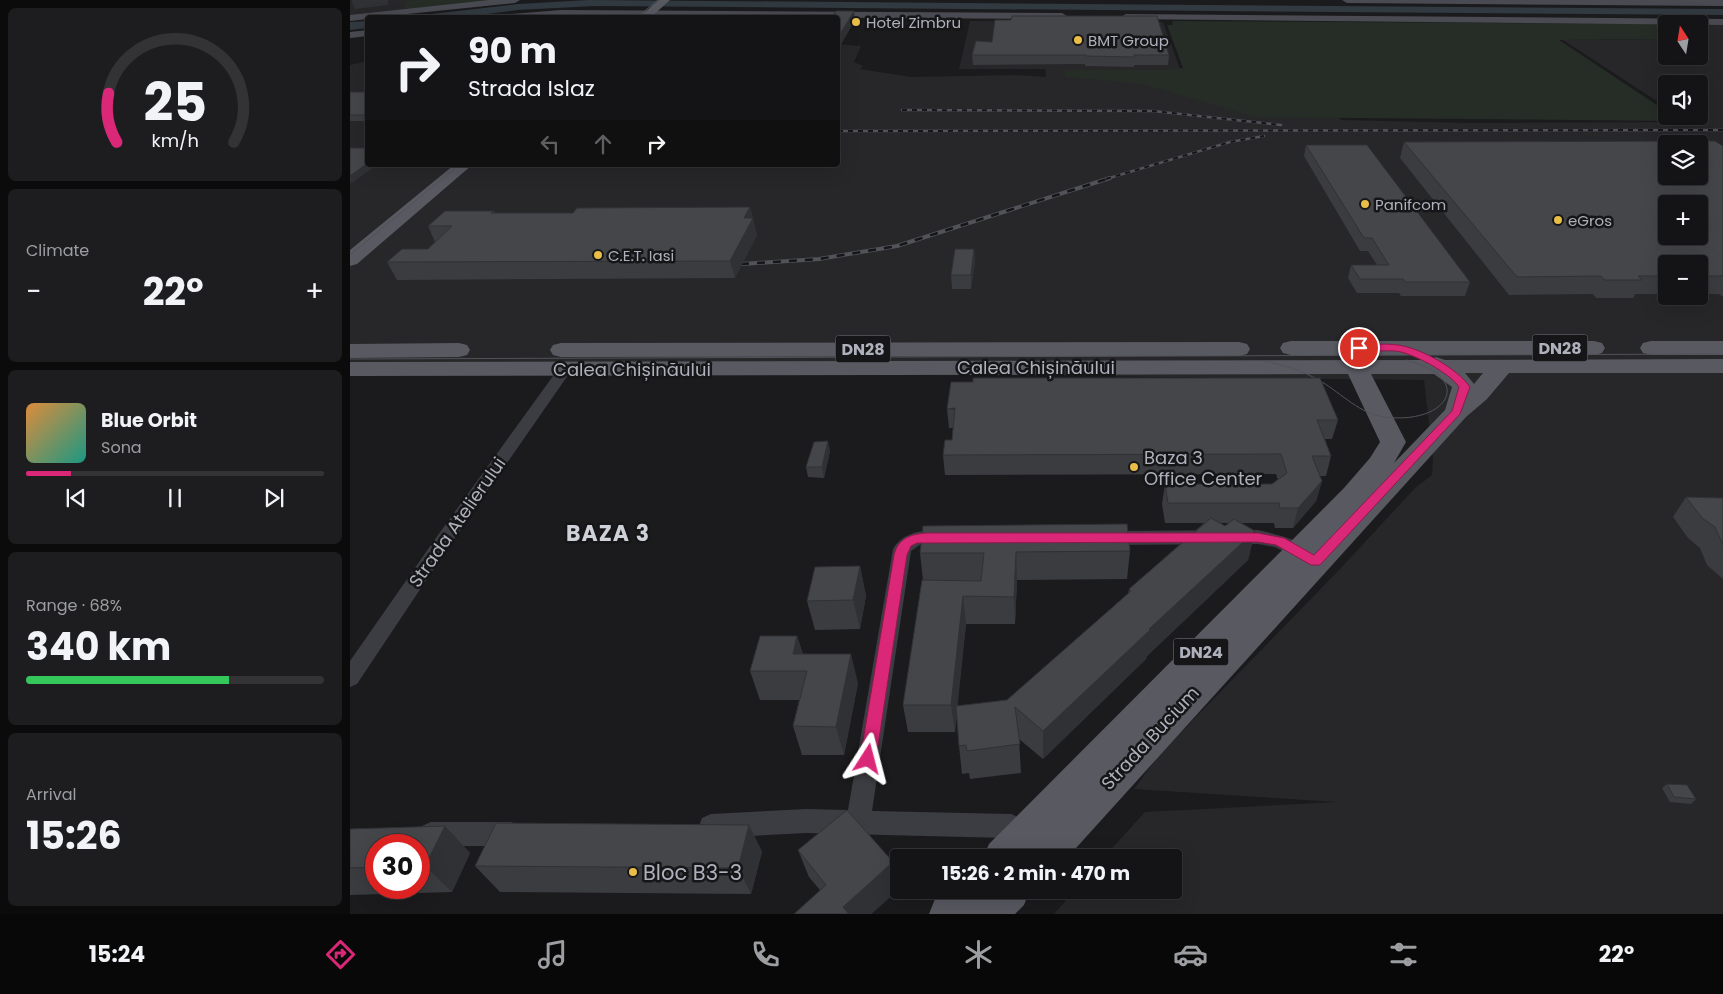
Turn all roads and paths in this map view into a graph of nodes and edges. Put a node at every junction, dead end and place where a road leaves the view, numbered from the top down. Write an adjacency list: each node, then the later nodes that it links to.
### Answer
1 (515, 0): 7 (main road)
2 (665, 0): 6 (main road)
3 (1347, 0): 4 (main road)
4 (1554, 1): 5 (main road)
5 (1723, 2)
6 (645, 11): 8 (main road); 10 (main road)
7 (378, 15)
8 (536, 15)
9 (365, 16): 12 (main road)
10 (1078, 16)
11 (1117, 17): 13 (main road)
12 (350, 18)
13 (1723, 22)
14 (365, 33): 15 (main road)
15 (350, 36)
16 (448, 167): 18 (main road)
17 (462, 167): 19 (main road)
18 (350, 246)
19 (350, 260)
20 (1387, 348): 21 (main road, Calea Chișinăului / DN28); 22 (main road, Calea Chișinăului / DN28); 23 (main road, Strada Bucium / DN24); 25 (main road)
21 (1723, 348)
22 (350, 351)
23 (1441, 366): 25 (main road, Calea Chișinăului / DN28); 26 (main road, Calea Chișinăului / DN28); 29 (main road, Strada Bucium / DN24)
24 (1723, 366): 26 (main road, Calea Chișinăului / DN28)
25 (1356, 367): 27 (main road, Calea Chișinăului / DN28); 32 (main road, Strada Bucium / DN24)
26 (1502, 367): 29 (main road, DN24)
27 (566, 368): 28 (main road, Calea Chișinăului / DN28); 33 (street, Strada Atelierului)
28 (350, 369)
29 (1456, 412): 32 (main road, Strada Bucium / DN24)
30 (957, 537): 34 (street)
31 (1085, 538): 32 (street)
32 (1307, 556): 39 (main road, Strada Bucium / DN24)
33 (350, 678)
34 (858, 821): 35 (street); 38 (street)
35 (689, 828)
36 (430, 834): 37 (street)
37 (535, 834)
38 (1026, 849)
39 (1029, 849)
40 (964, 899): 42 (main road)
41 (1001, 899): 43 (main road)
42 (950, 914)
43 (987, 914)

